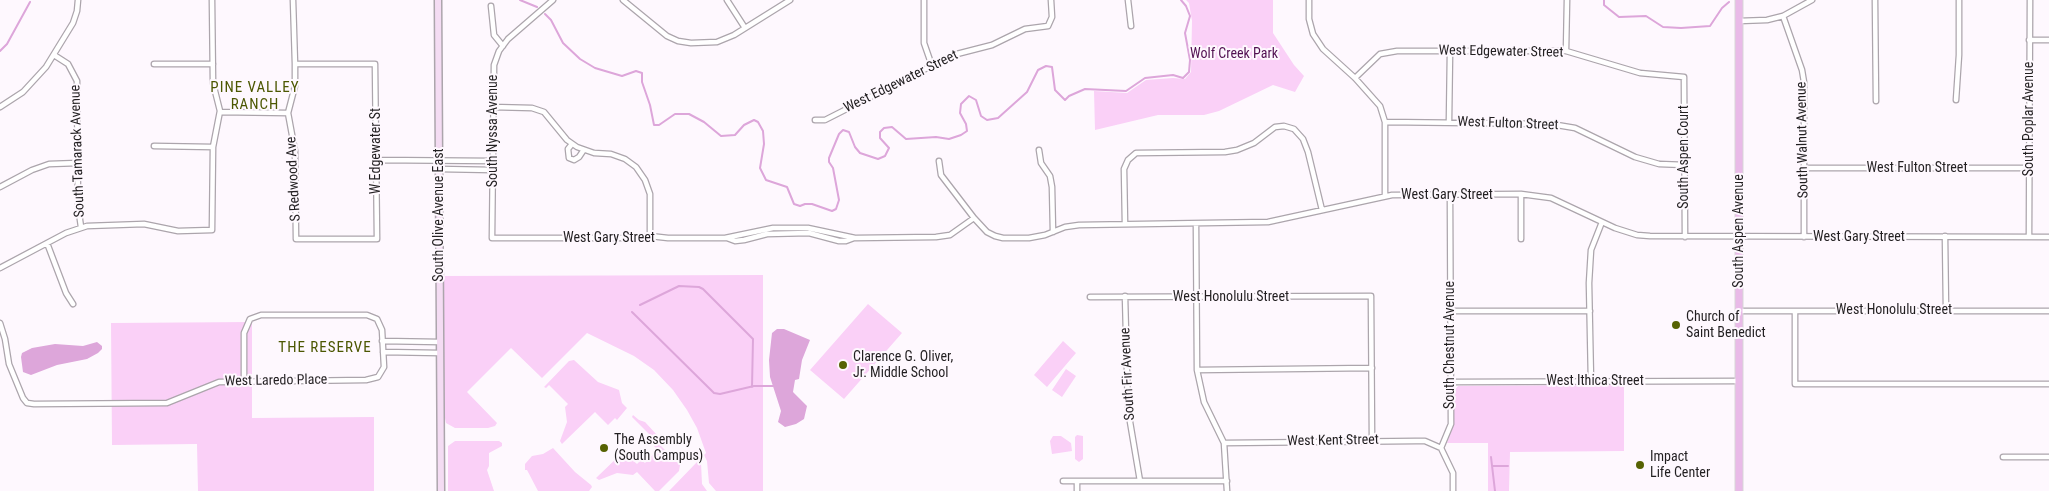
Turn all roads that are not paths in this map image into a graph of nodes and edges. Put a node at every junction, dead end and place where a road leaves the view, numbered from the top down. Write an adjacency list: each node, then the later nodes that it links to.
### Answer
1 (78, 0): 29 (street)
2 (212, 0): 31 (street)
3 (294, 0): 32 (street, S Redwood Ave)
4 (438, 0): 51 (street, South Olive Avenue East)
5 (553, 0): 26 (street, South Nyssa Avenue)
6 (623, 0): 23 (street)
7 (727, 0): 23 (street)
8 (790, 0): 23 (street)
9 (924, 0): 33 (street)
10 (1051, 0): 33 (street, West Edgewater Street)
11 (1128, 0): 22 (street)
12 (1309, 0): 35 (street)
13 (1567, 0): 27 (street)
14 (1739, 0): 21 (main road, South Aspen Avenue)
15 (1812, 0): 20 (street)
16 (1875, 0): 37 (street)
17 (1959, 0): 36 (street)
18 (2030, 0): 24 (street, South Poplar Avenue)
19 (491, 6): 26 (street)
20 (1783, 16): 21 (street); 56 (street, South Walnut Avenue)
21 (1739, 21): 74 (main road, South Aspen Avenue)
22 (1132, 26)
23 (745, 28)
24 (2029, 40): 25 (street); 57 (street, South Poplar Avenue)
25 (2049, 40)
26 (503, 46): 39 (street, South Nyssa Avenue)
27 (1566, 51): 28 (street, West Edgewater Street); 34 (street, West Edgewater Street)
28 (1450, 52): 35 (street, West Edgewater Street); 43 (street)
29 (54, 55): 38 (street); 54 (street, South Tamarack Avenue)
30 (154, 64): 31 (street)
31 (213, 64): 40 (street)
32 (294, 64): 41 (street, S Redwood Ave); 50 (street, W Edgewater St)
33 (932, 66): 42 (street, West Edgewater Street)
34 (1684, 77): 55 (street, South Aspen Court)
35 (1355, 78): 44 (street)
36 (1956, 100)
37 (1876, 101)
38 (0, 107)
39 (492, 107): 45 (street); 52 (street, South Nyssa Avenue)
40 (220, 112): 41 (street); 47 (street)
41 (288, 113): 79 (street, S Redwood Ave)
42 (815, 120)
43 (1450, 121): 44 (street, West Fulton Street); 55 (street, West Fulton Street)
44 (1385, 122): 63 (street)
45 (572, 144): 49 (street); 49 (street)
46 (154, 146): 47 (street)
47 (213, 147): 69 (street)
48 (1039, 150): 70 (street)
49 (583, 151): 71 (street)
50 (376, 160): 51 (street); 79 (street, W Edgewater St)
51 (439, 160): 52 (street); 58 (street, South Olive Avenue East)
52 (493, 161): 59 (street, South Nyssa Avenue)
53 (939, 161): 65 (street)
54 (78, 163): 60 (street); 69 (street, South Tamarack Avenue)
55 (1684, 165): 73 (street, South Aspen Court)
56 (1804, 168): 57 (street, West Fulton Street); 75 (street, South Walnut Avenue)
57 (2029, 168): 76 (street, South Poplar Avenue)
58 (439, 169): 59 (street); 95 (street, South Olive Avenue East)
59 (493, 170): 78 (street, South Nyssa Avenue)
60 (0, 187)
61 (1450, 194): 62 (street, West Gary Street); 63 (street, West Gary Street); 88 (street, South Chestnut Avenue)
62 (1521, 194): 66 (street, West Gary Street); 80 (street)
63 (1385, 196): 64 (street, West Gary Street)
64 (1322, 210): 67 (street); 68 (street, West Gary Street)
65 (974, 218): 70 (street, West Gary Street); 71 (street, West Gary Street)
66 (1602, 222): 73 (street, West Gary Street); 89 (street)
67 (1125, 224): 68 (street, West Gary Street); 70 (street, West Gary Street)
68 (1196, 224): 85 (street)
69 (81, 227): 81 (street)
70 (1053, 232)
71 (650, 236): 78 (street, West Gary Street)
72 (1945, 236): 75 (street, West Gary Street); 76 (street, West Gary Street); 87 (street)
73 (1685, 237): 74 (street, West Gary Street)
74 (1739, 237): 75 (street, West Gary Street); 90 (main road, South Aspen Avenue)
75 (1804, 237)
76 (2029, 237): 77 (street, West Gary Street)
77 (2049, 237)
78 (492, 238)
79 (296, 239)
80 (1521, 239)
81 (47, 243): 82 (street); 86 (street)
82 (0, 268)
83 (1125, 296): 84 (street, West Honolulu Street); 85 (street, West Honolulu Street); 112 (street, South Fir Avenue)
84 (1090, 297)
85 (1196, 297): 98 (street, West Honolulu Street); 99 (street)
86 (72, 304)
87 (1946, 310): 91 (street, West Honolulu Street); 92 (street, West Honolulu Street)
88 (1450, 311): 89 (street); 103 (street, South Chestnut Avenue)
89 (1590, 311): 101 (street)
90 (1739, 311): 91 (street, West Honolulu Street); 102 (main road, South Aspen Avenue)
91 (1795, 311): 104 (street)
92 (2049, 311)
93 (0, 324): 100 (street, West Laredo Place)
94 (382, 341): 95 (street); 96 (street); 100 (street)
95 (440, 342): 97 (street, South Olive Avenue East)
96 (383, 352): 97 (street); 100 (street, West Laredo Place)
97 (440, 353): 114 (street, South Olive Avenue East)
98 (1372, 368): 99 (street); 105 (street)
99 (1197, 370): 106 (street)
100 (244, 381)
101 (1591, 381): 102 (street, West Ithica Street); 103 (street, West Ithica Street)
102 (1739, 381): 118 (main road, South Aspen Avenue)
103 (1451, 382): 107 (street, South Chestnut Avenue)
104 (2049, 384)
105 (1372, 440): 106 (street, West Kent Street); 107 (street, West Kent Street)
106 (1224, 442): 113 (street)
107 (1441, 448): 117 (street)
108 (2003, 456): 109 (street)
109 (2049, 457)
110 (1064, 481): 111 (street)
111 (1077, 481): 112 (street); 115 (street)
112 (1140, 481): 113 (street)
113 (1227, 481): 116 (street)
114 (441, 491)
115 (1077, 491)
116 (1227, 491)
117 (1453, 491)
118 (1739, 491)

